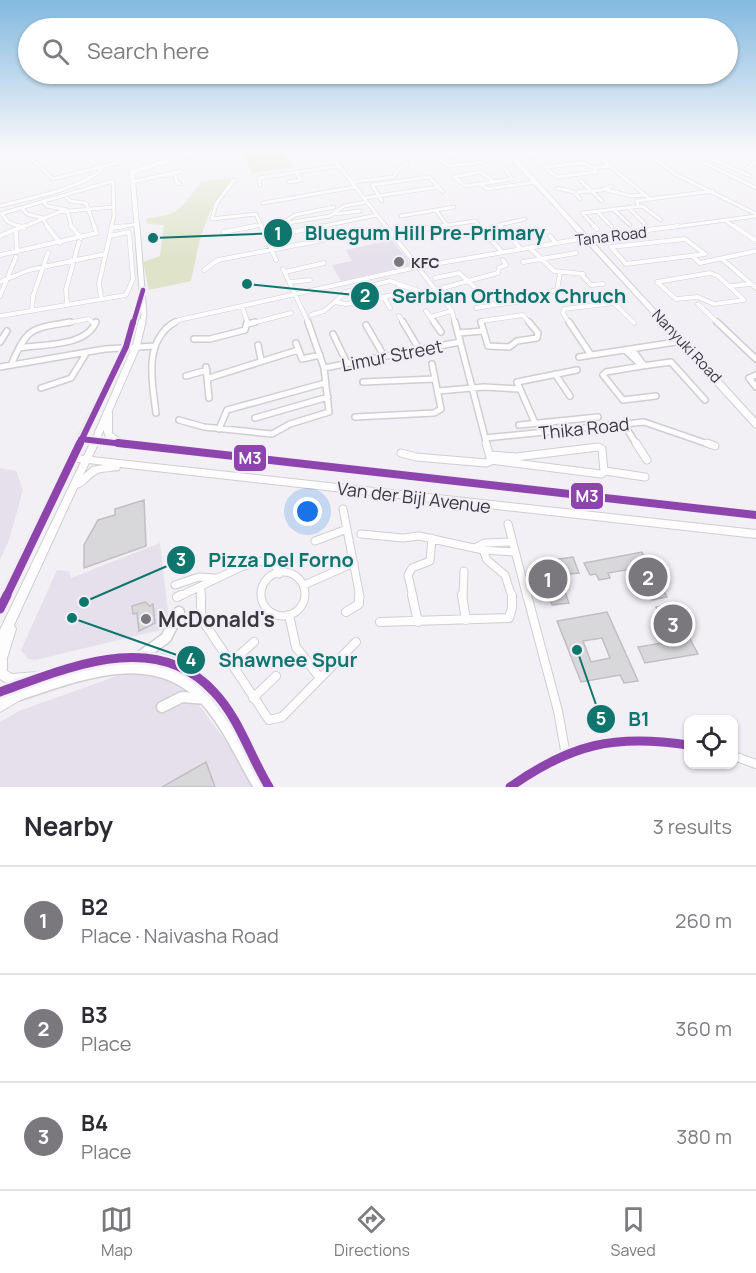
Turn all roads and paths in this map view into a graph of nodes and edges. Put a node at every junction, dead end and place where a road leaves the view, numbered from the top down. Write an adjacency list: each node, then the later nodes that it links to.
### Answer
1 (65, 187): 46 (street)
2 (92, 187): 30 (street)
3 (112, 187): 48 (street)
4 (133, 187): 69 (street)
5 (229, 187): 59 (street)
6 (355, 187): 26 (street); 37 (street)
7 (372, 187): 32 (street)
8 (439, 187): 17 (street); 25 (street)
9 (486, 187): 18 (street)
10 (504, 187): 18 (street)
11 (540, 187): 87 (street, Nanyuki Road)
12 (587, 187): 22 (street)
13 (611, 187): 19 (street)
14 (633, 187): 34 (street)
15 (703, 187): 23 (street)
16 (557, 188): 27 (street)
17 (428, 189): 21 (street); 29 (street)
18 (489, 189)
19 (604, 190): 22 (street); 34 (street)
20 (294, 191): 35 (street)
21 (415, 191): 24 (street); 33 (street)
22 (592, 191): 27 (street); 44 (street)
23 (713, 191): 40 (street); 63 (street)
24 (403, 192): 28 (street); 36 (street)
25 (443, 192)
26 (318, 193): 35 (street)
27 (576, 193): 39 (street)
28 (390, 194): 32 (street); 38 (street)
29 (431, 194)
30 (64, 195): 41 (street); 53 (street)
31 (271, 195): 42 (street)
32 (378, 195): 37 (street); 43 (street)
33 (419, 195)
34 (644, 196): 40 (street)
35 (297, 197): 42 (street)
36 (407, 197)
37 (364, 199): 61 (street); 62 (street)
38 (394, 199)
39 (580, 199)
40 (650, 199): 47 (street)
41 (43, 201): 52 (street); 55 (street)
42 (274, 201): 45 (street)
43 (382, 201)
44 (602, 201)
45 (263, 203)
46 (0, 206)
47 (638, 206): 51 (street); 67 (street)
48 (113, 207): 53 (street); 74 (street)
49 (334, 207): 61 (street)
50 (454, 207): 56 (street)
51 (628, 207): 54 (street); 71 (street)
52 (22, 208): 60 (street); 65 (street)
53 (88, 208): 55 (street); 89 (street)
54 (613, 209): 58 (street); 73 (street)
55 (67, 210): 65 (street); 89 (street)
56 (436, 210): 64 (street); 70 (street)
57 (360, 211): 61 (street)
58 (597, 211): 75 (street); 78 (street)
59 (255, 213): 72 (street)
60 (1, 214): 76 (street)
61 (335, 214)
62 (377, 215): 77 (street); 86 (street)
63 (756, 215): 68 (street, Tana Road)
64 (401, 216)
65 (43, 218): 76 (street); 91 (street)
66 (525, 219): 88 (street)
67 (661, 220)
68 (726, 221): 87 (street, Tana Road); 90 (street)
69 (137, 223): 74 (street); 129 (street)
70 (446, 224): 81 (street); 98 (street)
71 (645, 224)
72 (261, 225): 80 (street); 86 (street)
73 (630, 225)
74 (114, 227): 82 (street)
75 (612, 227)
76 (24, 228): 79 (street)
77 (386, 228): 81 (street); 96 (street)
78 (597, 229)
79 (16, 231): 83 (street); 103 (street)
80 (224, 232)
81 (390, 233): 114 (street)
82 (112, 235): 100 (street); 135 (street)
83 (0, 236)
84 (531, 236): 88 (street)
85 (550, 236): 92 (street)
86 (267, 237): 96 (street)
87 (586, 238): 92 (street, Tana Road); 161 (street, Nanyuki Road)
88 (511, 239): 94 (street)
89 (80, 240): 91 (street); 108 (street)
90 (756, 241)
91 (60, 243): 103 (street)
92 (556, 243): 93 (street, Tana Road)
93 (530, 248): 94 (street, Tana Road); 106 (street)
94 (521, 249): 98 (street, Tana Road)
95 (226, 250): 105 (street)
96 (271, 250): 105 (street); 109 (street)
97 (756, 251): 107 (street)
98 (502, 252): 114 (street, Tana Road)
99 (48, 253): 113 (street)
100 (105, 254): 108 (street); 135 (street)
101 (576, 254): 106 (street)
102 (0, 255): 103 (street)
103 (17, 255): 118 (street)
104 (692, 256): 104 (street); 107 (street)
105 (228, 257): 115 (street)
106 (541, 259): 111 (street); 116 (street)
107 (722, 259): 125 (street)
108 (75, 260): 113 (street); 138 (street)
109 (276, 260)
110 (503, 260): 121 (street)
111 (523, 262)
112 (324, 263): 123 (street)
113 (43, 267): 118 (street); 144 (street)
114 (417, 267): 130 (street); 132 (street, Tana Road)
115 (204, 270)
116 (560, 273): 117 (street); 131 (street)
117 (582, 274): 124 (street)
118 (8, 278): 122 (street); 133 (street)
119 (435, 278): 121 (street)
120 (310, 280): 123 (street)
121 (468, 281): 130 (street); 140 (street)
122 (0, 282)
123 (290, 282): 132 (street)
124 (603, 284)
125 (751, 284): 127 (street); 128 (street)
126 (400, 285): 130 (street); 134 (street); 137 (street)
127 (731, 286): 127 (street)
128 (756, 288)
129 (142, 290): 167 (street); 168 (street)
130 (435, 292): 146 (street)
131 (549, 292)
132 (295, 294): 141 (street, Tana Road); 176 (street)
133 (0, 296)
134 (384, 297): 137 (street); 142 (street)
135 (101, 298): 138 (street)
136 (532, 300): 140 (street)
137 (335, 302): 148 (street)
138 (67, 304): 144 (street)
139 (698, 304): 180 (street)
140 (494, 305): 143 (street)
141 (242, 306): 153 (street); 166 (street, Tana Road)
142 (390, 308)
143 (476, 308)
144 (32, 311): 149 (street)
145 (426, 311): 151 (street)
146 (452, 311): 151 (street); 158 (street)
147 (291, 314): 153 (street)
148 (311, 315)
149 (0, 316)
150 (399, 316): 170 (street)
151 (430, 317): 157 (street)
152 (634, 323): 175 (street)
153 (248, 324): 160 (street)
154 (366, 325): 177 (street)
155 (7, 331): 162 (street)
156 (483, 331): 156 (street); 158 (street)
157 (441, 332)
158 (458, 333): 163 (street)
159 (333, 334): 182 (street)
160 (194, 339)
161 (682, 341): 171 (street); 212 (street, Nanyuki Road)
162 (0, 342)
163 (460, 342): 170 (street, Limur Street); 198 (street)
164 (296, 343): 172 (street)
165 (258, 345): 181 (street)
166 (155, 346): 168 (street); 207 (street)
167 (126, 347): 168 (street); 174 (street); 218 (street)
168 (136, 347): 206 (street)
169 (19, 348): 169 (street); 184 (street)
170 (419, 349): 177 (street, Limur Street)
171 (632, 349): 173 (street); 179 (street)
172 (298, 350): 176 (street); 181 (street)
173 (625, 350): 175 (street); 179 (street)
174 (87, 352): 184 (street); 197 (street)
175 (591, 355): 178 (street)
176 (320, 356): 187 (street)
177 (384, 356): 182 (street, Limur Street)
178 (579, 357)
179 (635, 357): 185 (street)
180 (756, 359)
181 (261, 360): 192 (street)
182 (347, 363): 187 (street, Limur Street)
183 (432, 364): 193 (street)
184 (11, 365): 186 (street)
185 (643, 366): 202 (street); 205 (street)
186 (0, 367)
187 (324, 368): 195 (street)
188 (577, 370): 189 (street)
189 (555, 374): 199 (street); 201 (street)
190 (756, 375): 196 (street)
191 (186, 376): 192 (street)
192 (209, 378): 204 (street)
193 (435, 379): 194 (street); 200 (street)
194 (363, 382)
195 (325, 383): 203 (street); 216 (street)
196 (756, 387)
197 (41, 388)
198 (472, 388): 199 (street); 200 (street); 217 (street)
199 (519, 389): 213 (street)
200 (438, 391): 208 (street)
201 (570, 396)
202 (656, 396)
203 (328, 397): 210 (street); 216 (street)
204 (209, 398)
205 (705, 400)
206 (108, 413): 219 (street); 220 (main road)
207 (156, 413)
208 (355, 417)
209 (598, 417): 213 (street)
210 (255, 418)
211 (179, 420): 216 (street)
212 (756, 422)
213 (535, 423): 215 (street)
214 (622, 423): 217 (street, Thika Road); 221 (street, Thika Road); 227 (street)
215 (519, 425)
216 (219, 429)
217 (485, 438): 225 (street)
218 (81, 439): 219 (main road, Van der Bijl Avenue); 224 (main road)
219 (95, 441): 220 (main road, Van der Bijl Avenue); 226 (main road)
220 (124, 443): 234 (main road, Van der Bijl Avenue)
221 (715, 446)
222 (401, 453): 225 (street)
223 (531, 455): 225 (street); 228 (street); 230 (street)
224 (72, 458): 226 (main road, Van der Bijl Avenue); 252 (main road)
225 (491, 458): 228 (street)
226 (86, 459): 229 (main road, Van der Bijl Avenue); 232 (main road)
227 (647, 460)
228 (533, 466): 230 (street)
229 (165, 469): 232 (main road); 238 (main road, Van der Bijl Avenue)
230 (604, 471): 231 (street)
231 (645, 477)
232 (63, 509): 250 (main road)
233 (343, 509): 236 (street)
234 (756, 513)
235 (508, 524): 241 (street)
236 (347, 529): 240 (street); 243 (street)
237 (361, 534): 239 (street)
238 (756, 534)
239 (432, 538): 242 (street); 258 (street)
240 (315, 541)
241 (514, 546): 242 (street); 275 (street)
242 (479, 549): 256 (street)
243 (354, 562): 248 (street); 254 (street)
244 (464, 571): 256 (street)
245 (279, 574): 246 (street); 248 (street); 255 (street)
246 (215, 578): 247 (street); 249 (street)
247 (175, 585)
248 (304, 585): 255 (street)
249 (201, 588): 251 (street); 263 (street)
250 (22, 593): 259 (main road); 265 (main road)
251 (177, 597)
252 (0, 609)
253 (179, 612): 262 (street)
254 (346, 612)
255 (289, 615): 266 (street)
256 (466, 620): 258 (street)
257 (380, 622): 258 (street)
258 (418, 622)
259 (0, 642)
260 (254, 642): 263 (street)
261 (356, 642): 266 (street)
262 (142, 655): 265 (street); 279 (street)
263 (230, 663): 269 (street)
264 (276, 676): 269 (street)
265 (50, 677): 267 (street)
266 (320, 678): 269 (street)
267 (0, 692)
268 (18, 695): 270 (street); 271 (street); 272 (main road)
269 (253, 698)
270 (207, 699): 273 (street); 278 (street)
271 (0, 701)
272 (0, 706)
273 (162, 707)
274 (684, 745): 275 (street)
275 (567, 749): 280 (street)
276 (738, 757): 277 (street)
277 (756, 764)
278 (259, 787)
279 (269, 787)
280 (510, 787)

